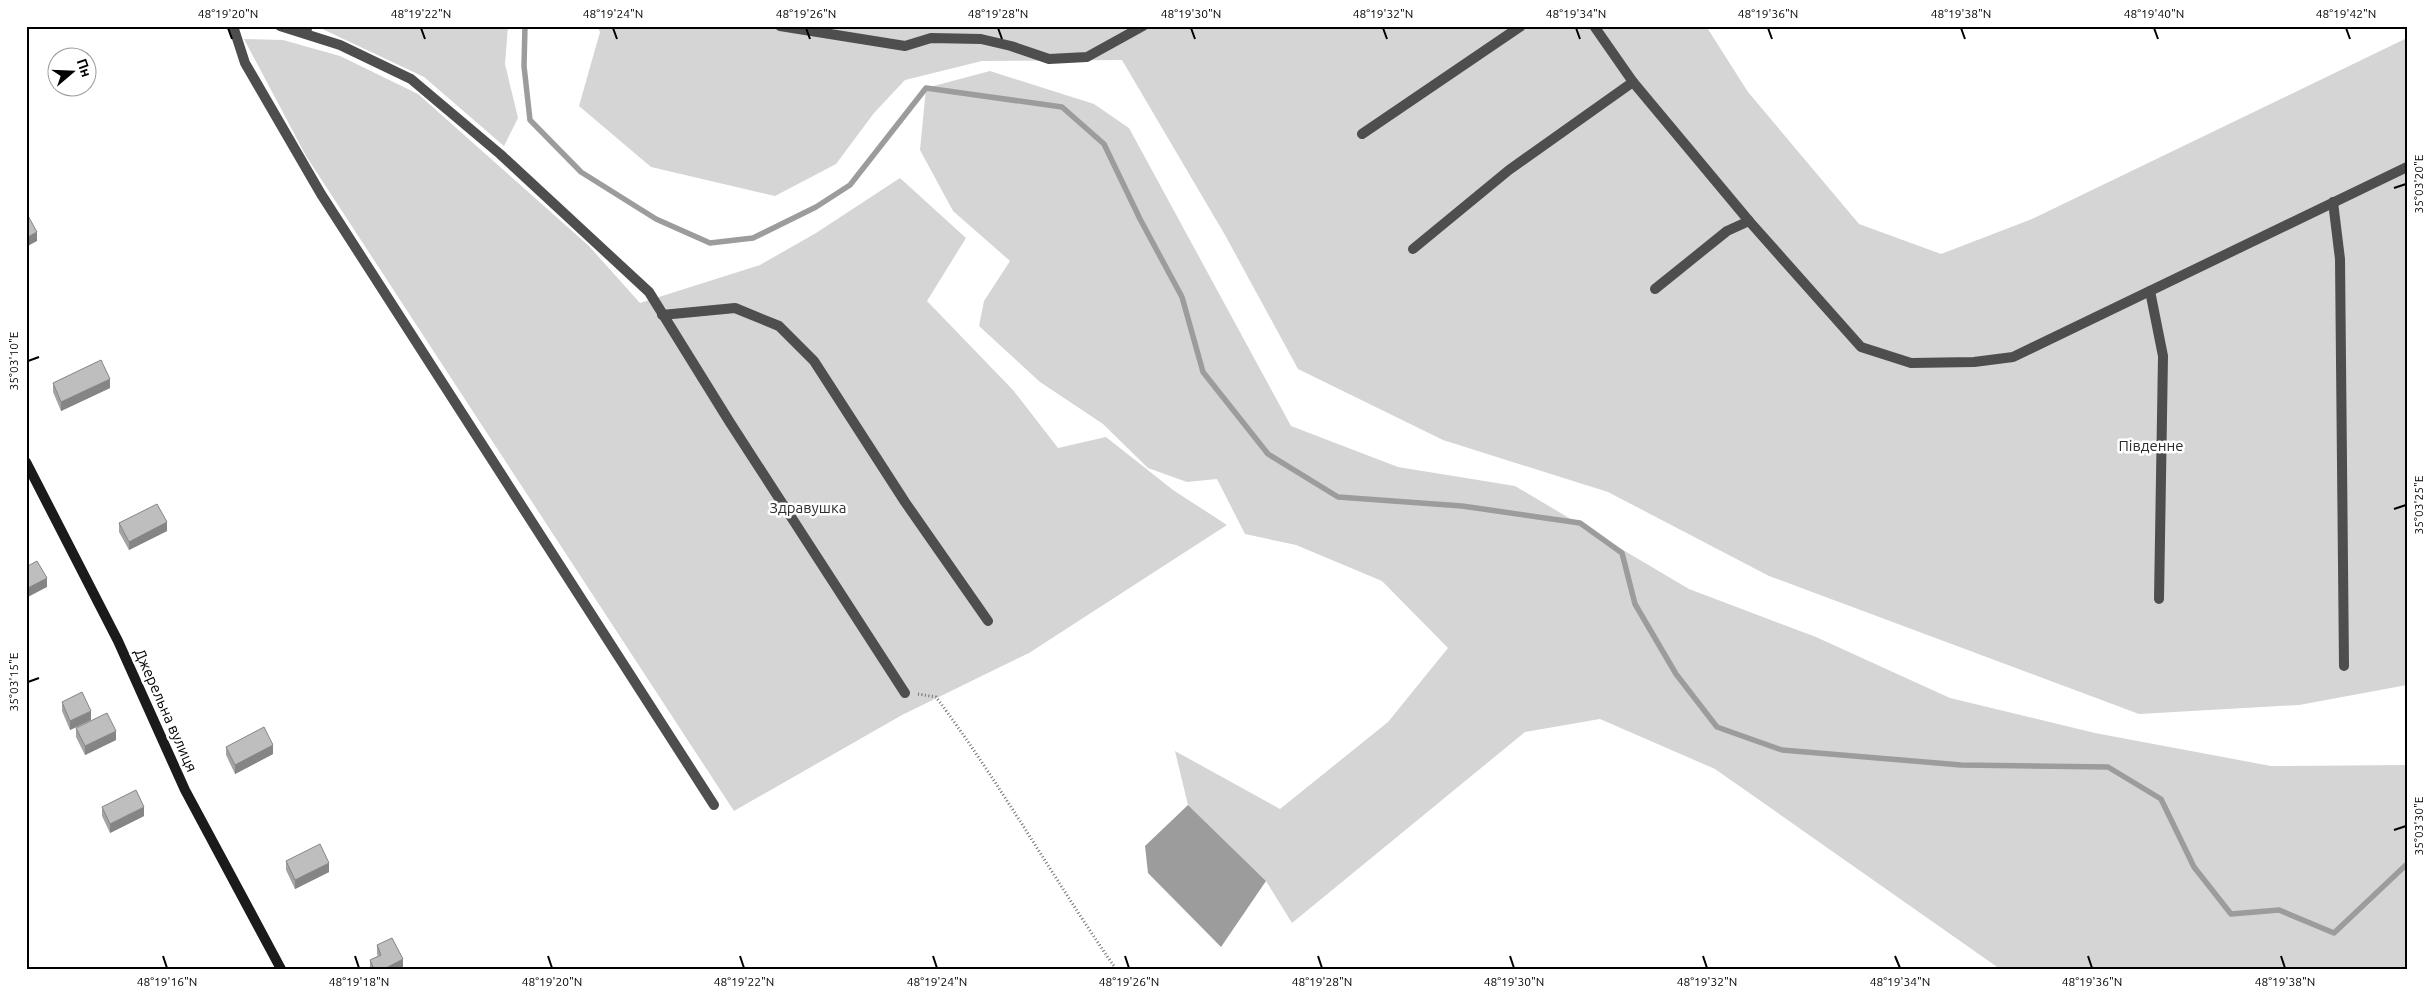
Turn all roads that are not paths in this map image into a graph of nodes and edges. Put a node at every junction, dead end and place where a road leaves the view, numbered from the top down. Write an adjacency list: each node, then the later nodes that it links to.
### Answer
1 (233, 26): 24 (street)
2 (280, 26): 8 (street)
3 (780, 26): 9 (street)
4 (931, 26): 9 (street)
5 (1143, 26): 9 (street)
6 (1521, 26): 11 (street)
7 (1594, 26): 10 (street)
8 (306, 30): 18 (street)
9 (931, 38)
10 (1633, 82): 14 (street); 15 (street)
11 (1362, 134)
12 (2407, 167): 13 (street)
13 (2333, 202): 17 (street); 22 (street)
14 (1749, 221): 16 (street); 17 (street)
15 (1413, 249)
16 (1655, 289)
17 (2150, 291): 20 (street)
18 (662, 315): 21 (street); 23 (street)
19 (26, 462): 25 (street, Джерельна вулиця)
20 (2160, 599)
21 (988, 621)
22 (2344, 666)
23 (905, 693)
24 (714, 805)
25 (281, 969)

